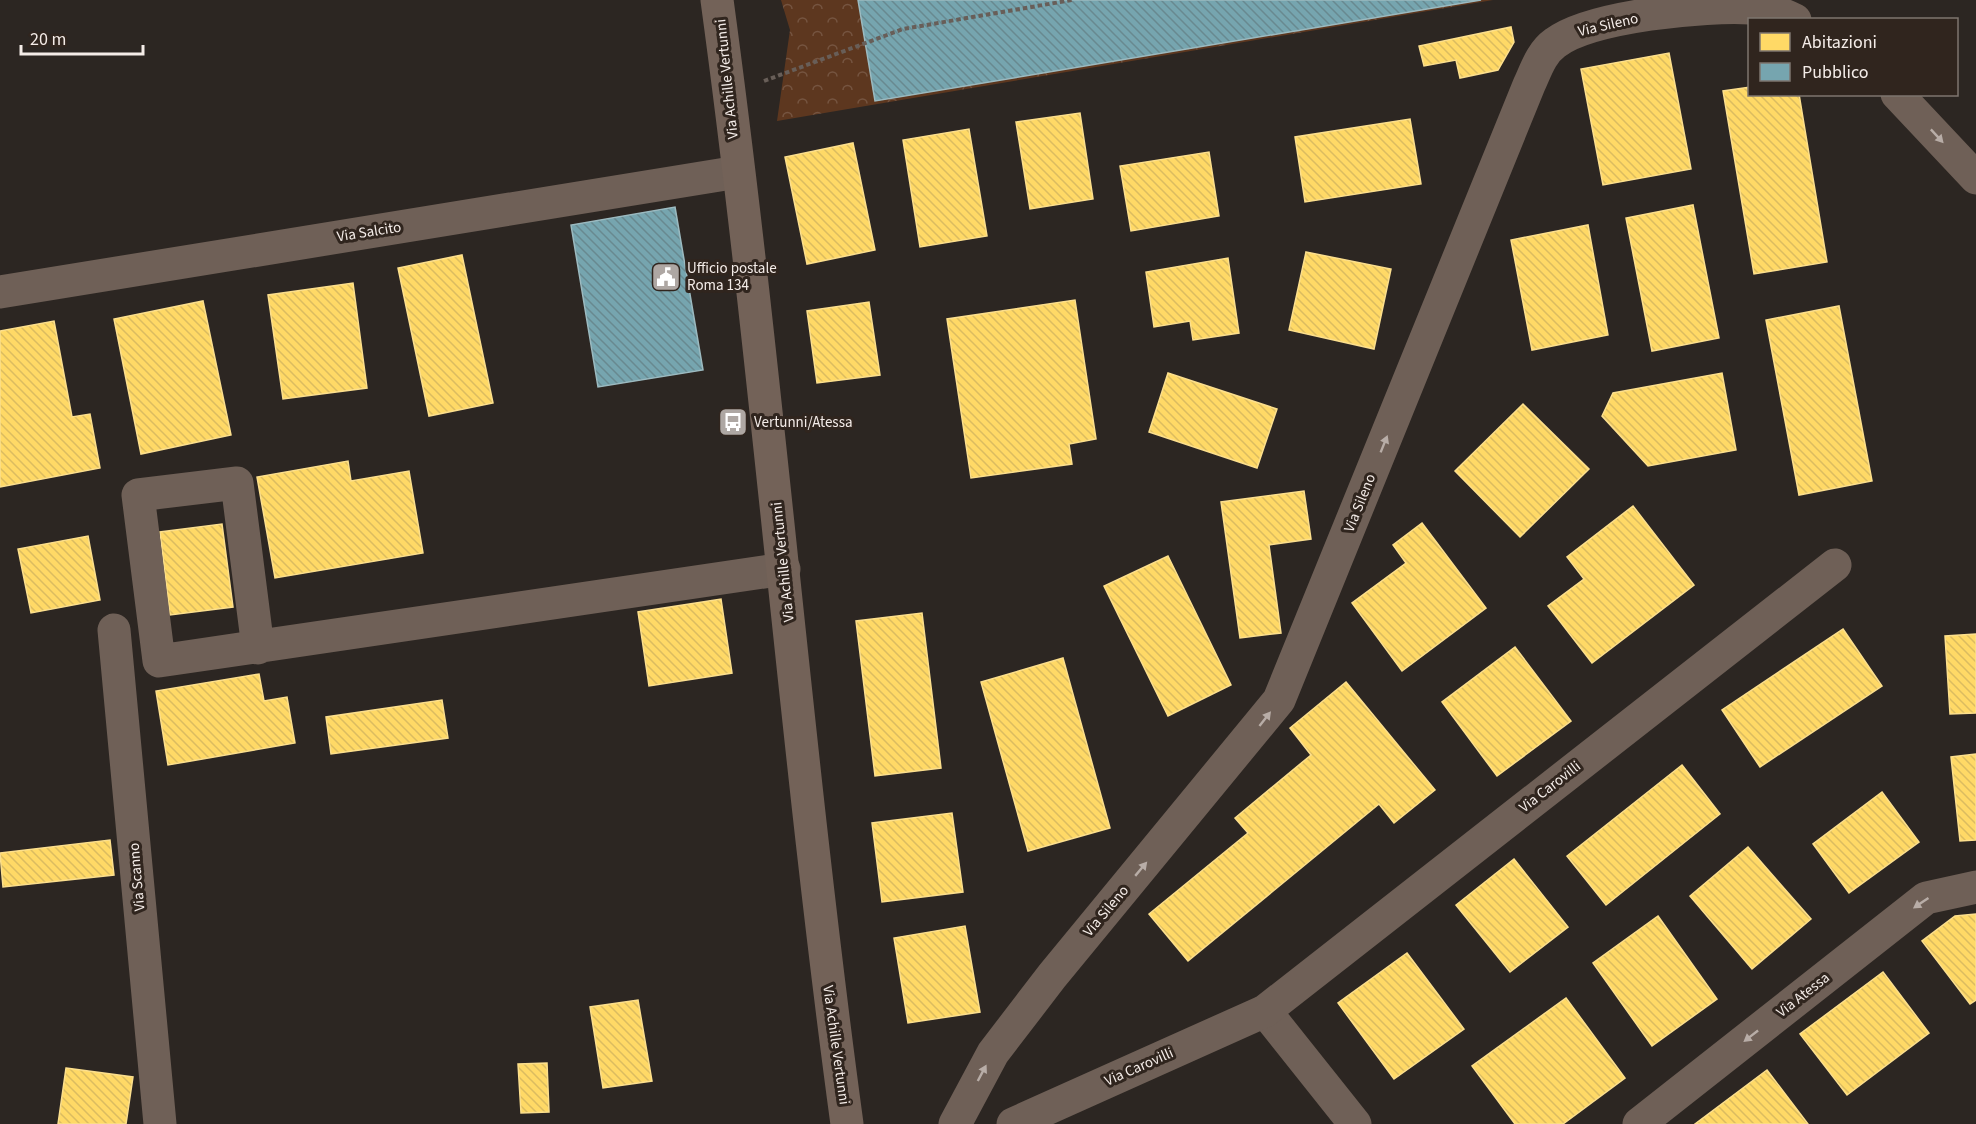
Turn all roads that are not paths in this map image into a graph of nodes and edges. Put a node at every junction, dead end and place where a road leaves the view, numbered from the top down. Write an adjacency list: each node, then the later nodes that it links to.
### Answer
1 (717, 0): 4 (street, Via Achille Vertunni)
2 (1790, 18): 15 (street, Via Sileno, one-way to 2)
3 (1899, 96): 5 (street, one-way to 5)
4 (738, 172): 6 (street, Via Salcito); 8 (street, Via Achille Vertunni)
5 (1976, 178)
6 (0, 292)
7 (1835, 565): 12 (street, Via Carovilli)
8 (784, 569): 10 (street); 14 (street, Via Achille Vertunni)
9 (114, 630): 13 (street, Via Scanno)
10 (258, 648): 10 (street)
11 (1976, 887): 18 (street, Via Atessa, one-way to 18)
12 (1265, 1011): 16 (street, Via Carovilli); 17 (street)
13 (160, 1124)
14 (847, 1124)
15 (955, 1124)
16 (1013, 1124)
17 (1355, 1124)
18 (1639, 1124)

